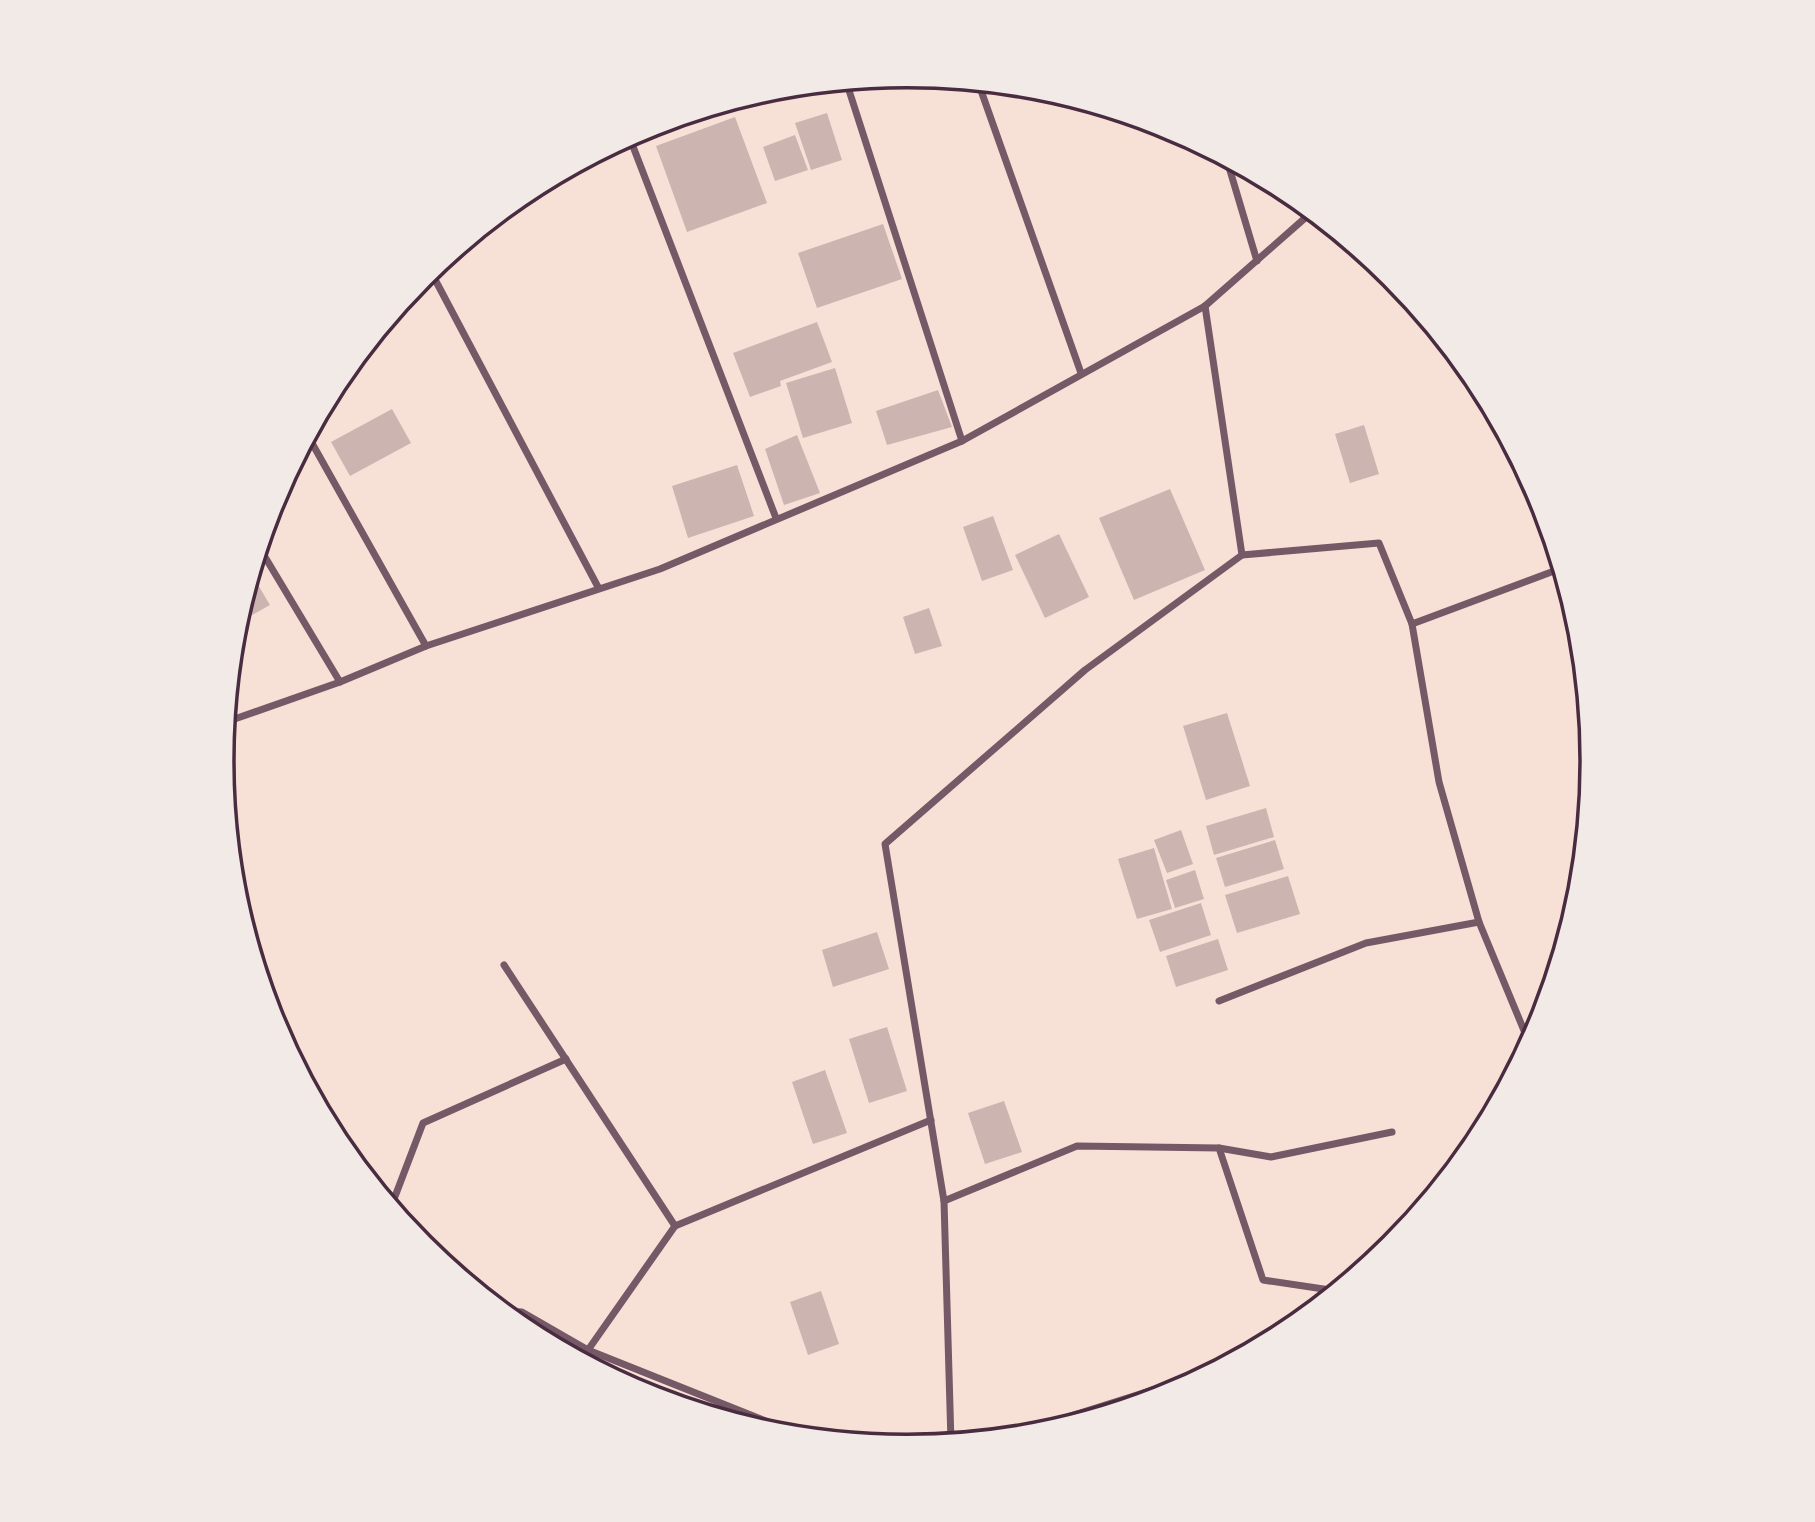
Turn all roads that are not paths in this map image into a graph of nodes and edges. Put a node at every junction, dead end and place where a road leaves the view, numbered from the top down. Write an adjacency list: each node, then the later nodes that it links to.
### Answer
1 (848, 90): 10 (street)
2 (981, 92): 9 (street)
3 (633, 147): 12 (street)
4 (1230, 170): 6 (street)
5 (1305, 218): 6 (street)
6 (1257, 261): 8 (street)
7 (436, 281): 16 (street)
8 (1205, 306): 9 (street); 13 (street)
9 (1082, 373): 10 (street)
10 (962, 440): 12 (street)
11 (312, 446): 18 (street)
12 (776, 518): 16 (street)
13 (1242, 555): 17 (street); 26 (street)
14 (266, 558): 19 (street)
15 (1553, 571): 17 (street)
16 (598, 587): 18 (street)
17 (1412, 624): 21 (street)
18 (426, 646): 19 (street)
19 (340, 682): 20 (street)
20 (235, 719)
21 (1479, 922): 23 (street); 24 (street)
22 (504, 965): 25 (street)
23 (1219, 1000)
24 (1524, 1031)
25 (566, 1059): 29 (street); 31 (street)
26 (931, 1120): 30 (street); 31 (street)
27 (1392, 1132): 28 (street)
28 (1219, 1148): 30 (street); 32 (street)
29 (395, 1197)
30 (944, 1201): 36 (street)
31 (675, 1226): 34 (street)
32 (1324, 1290)
33 (520, 1312): 34 (street)
34 (588, 1350): 35 (street)
35 (758, 1418)
36 (951, 1433)

